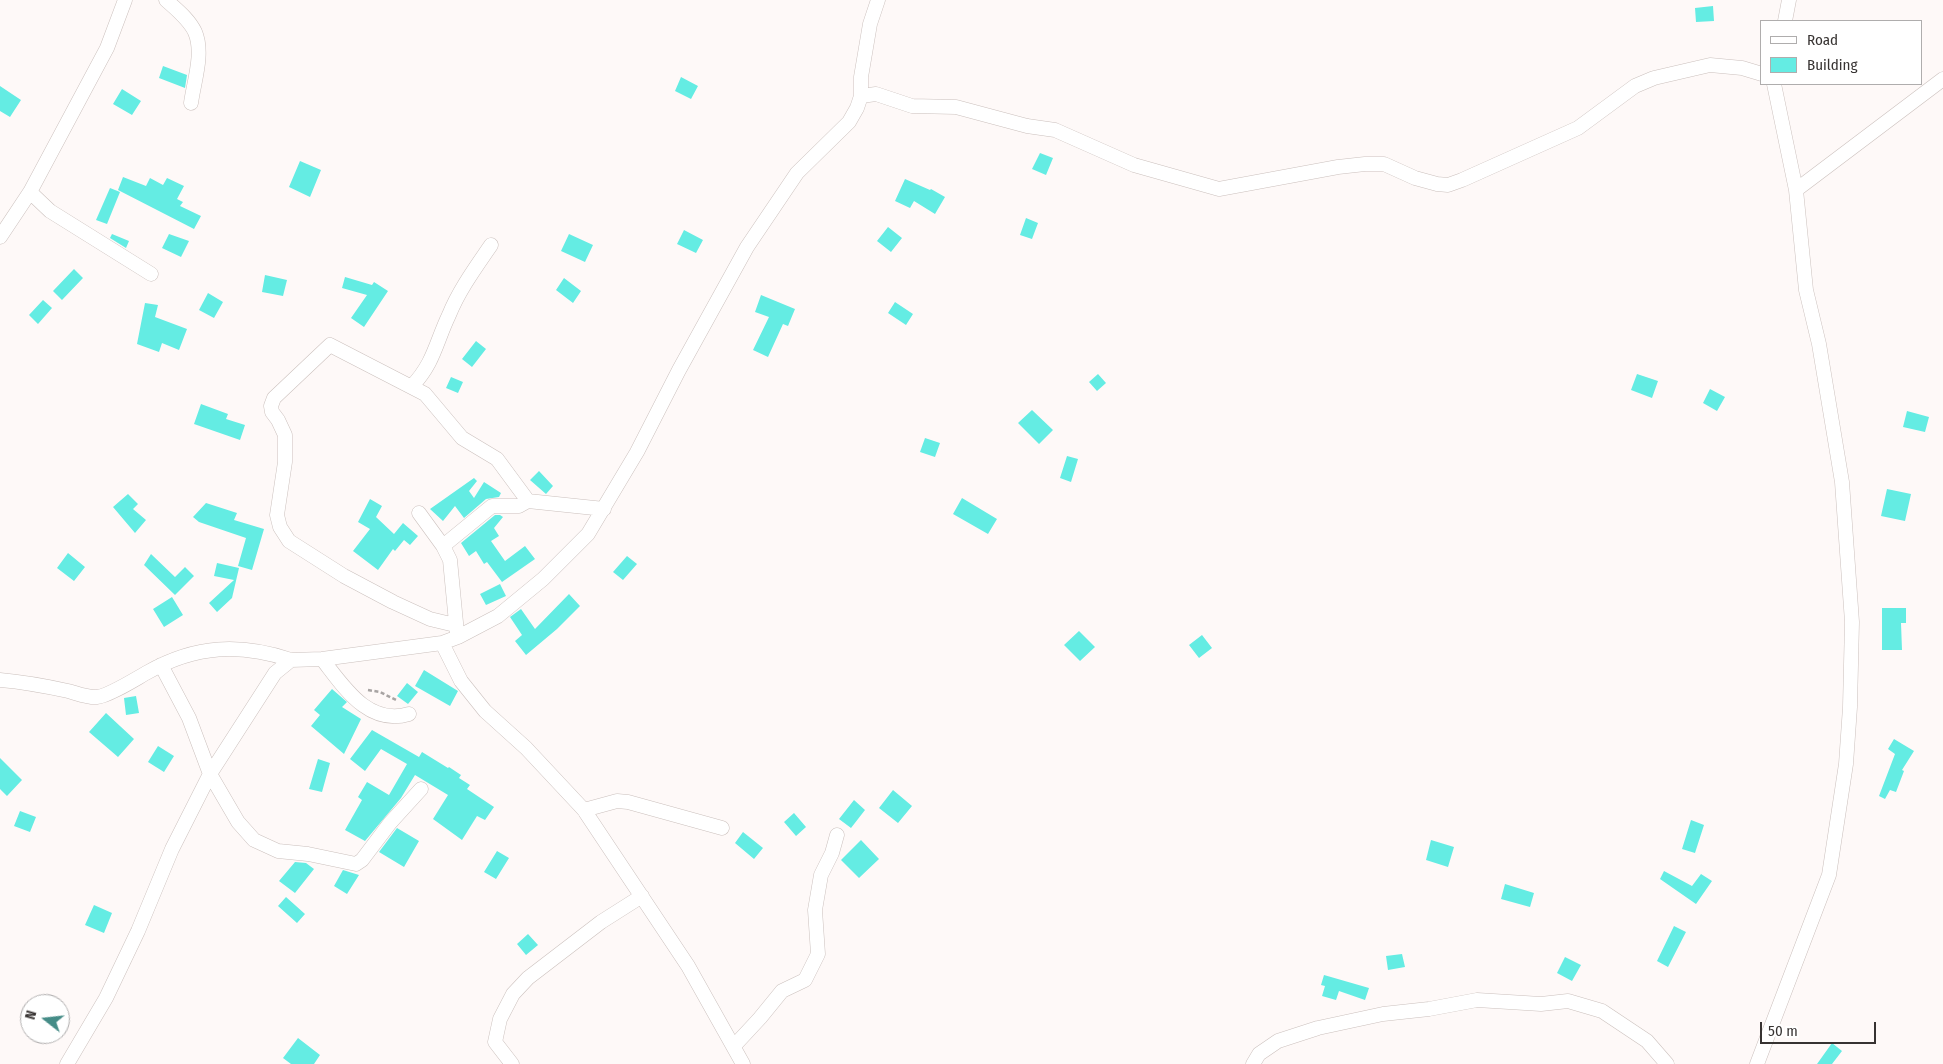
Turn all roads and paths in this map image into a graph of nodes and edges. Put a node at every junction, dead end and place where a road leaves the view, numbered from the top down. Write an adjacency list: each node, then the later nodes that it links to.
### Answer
1 (125, 0): 12 (street)
2 (166, 0): 10 (street)
3 (878, 0): 9 (street)
4 (1789, 0): 5 (street)
5 (1785, 20)
6 (1760, 73): 9 (street)
7 (1943, 79): 11 (street)
8 (1774, 85): 11 (street)
9 (861, 96): 18 (street)
10 (190, 103)
11 (1796, 190): 41 (street)
12 (30, 192): 13 (street); 15 (street)
13 (0, 236)
14 (491, 245): 16 (street)
15 (151, 274)
16 (412, 386): 17 (street); 21 (street)
17 (528, 501): 18 (street); 20 (street)
18 (604, 509): 21 (street)
19 (418, 513): 20 (street)
20 (443, 546): 21 (street)
21 (457, 631): 22 (street)
22 (442, 644): 23 (street); 31 (street)
23 (322, 659): 24 (street); 27 (street)
24 (291, 660): 25 (street); 29 (street)
25 (161, 665): 26 (street); 29 (street)
26 (0, 680)
27 (350, 694): 28 (street); 28 (path)
28 (409, 714)
29 (210, 774): 30 (street); 36 (street)
30 (421, 789)
31 (584, 810): 32 (street); 34 (street)
32 (722, 828)
33 (837, 835): 35 (street)
34 (642, 896): 35 (street); 37 (street)
35 (734, 1046): 38 (street)
36 (67, 1064)
37 (512, 1064)
38 (743, 1064)
39 (1253, 1064): 40 (street)
40 (1667, 1064)
41 (1757, 1064)

